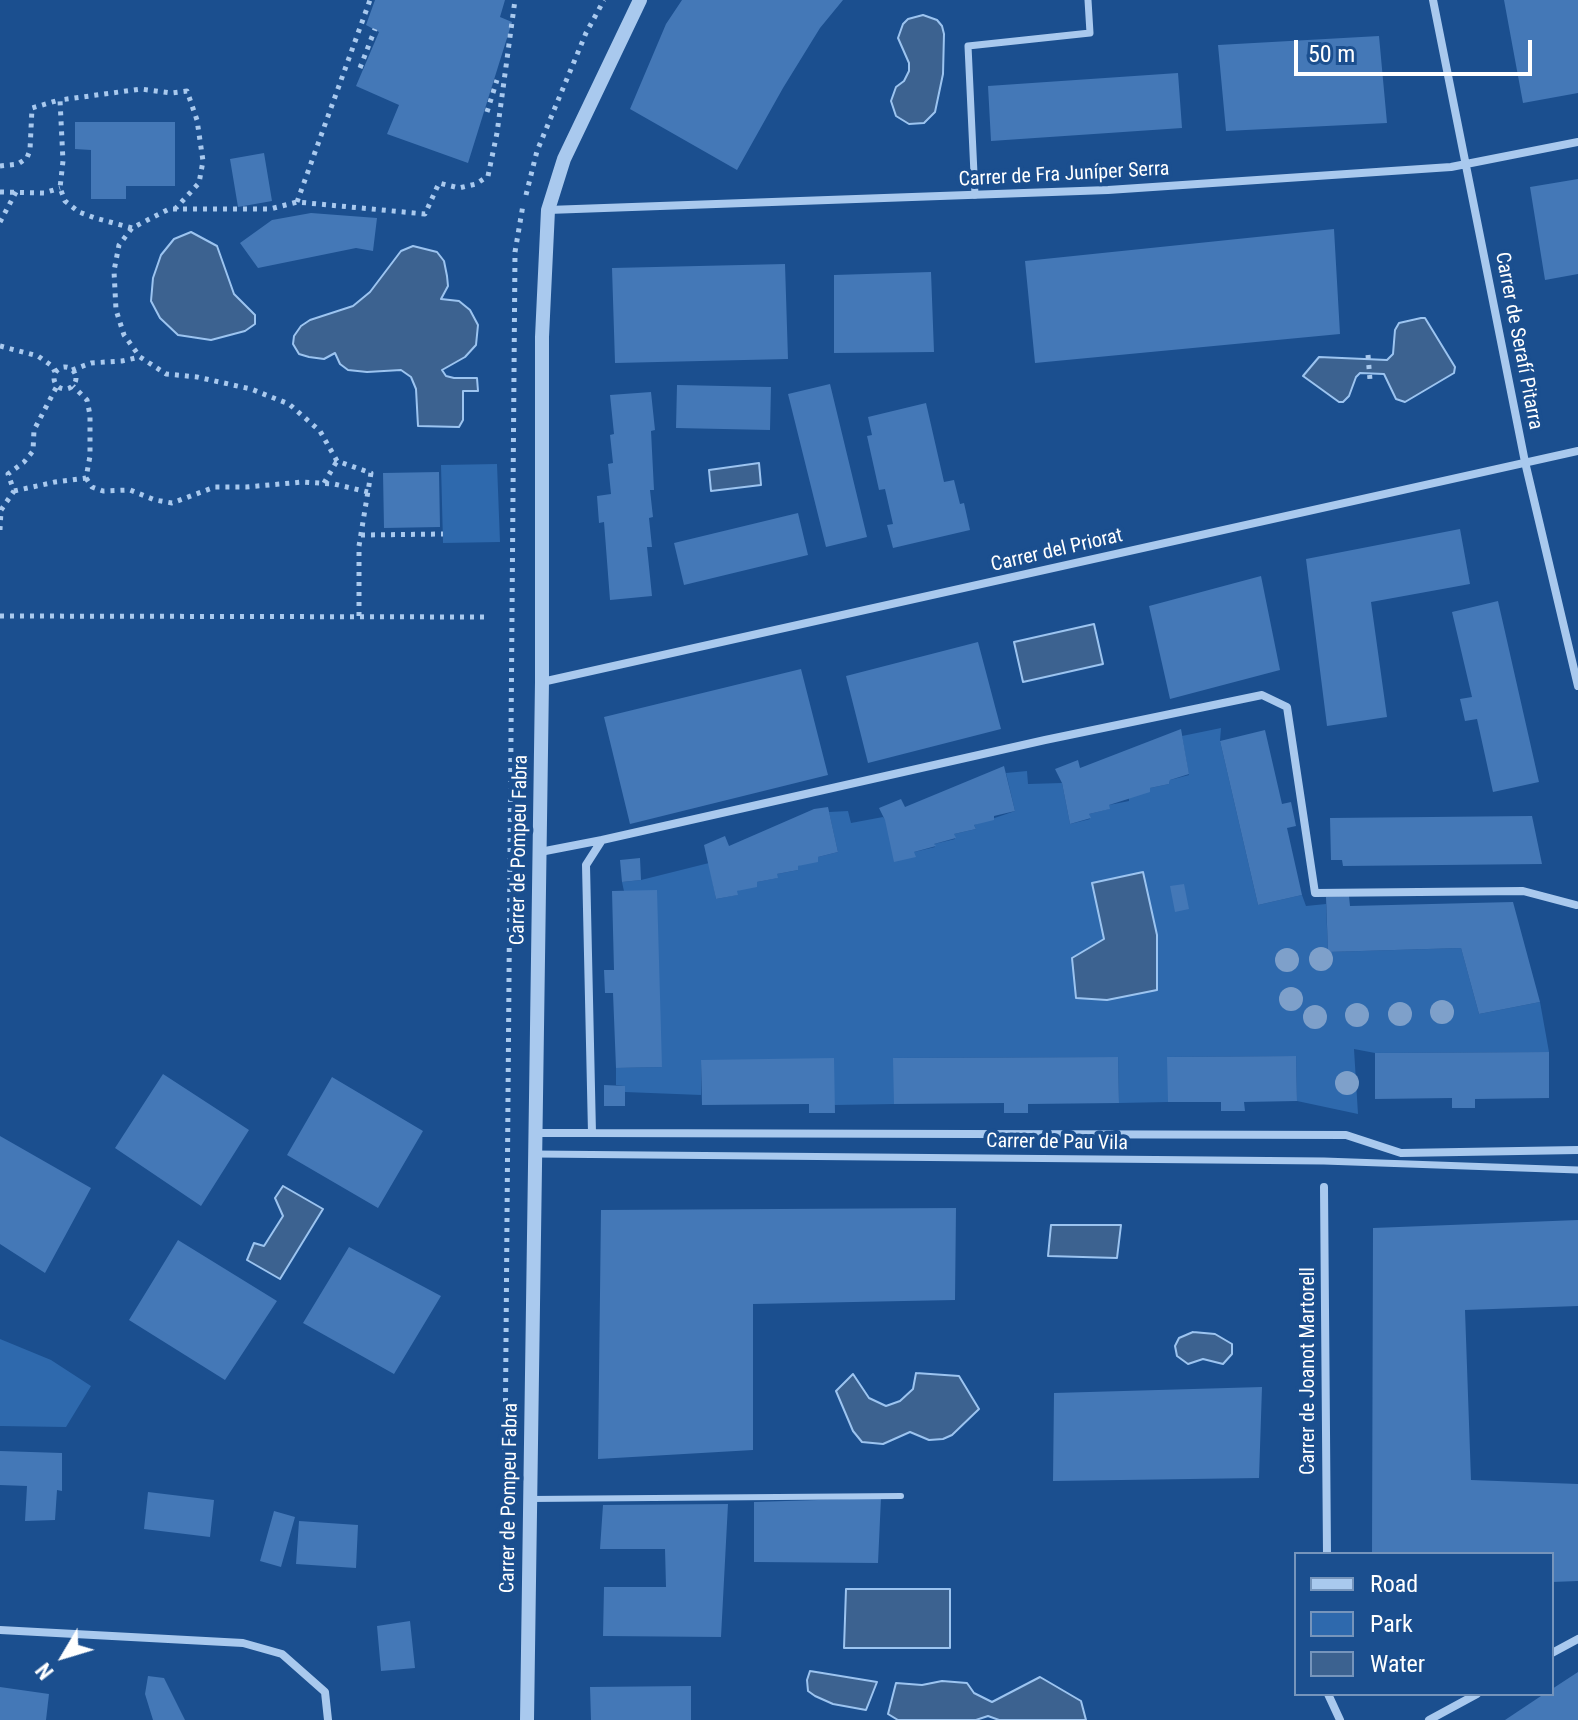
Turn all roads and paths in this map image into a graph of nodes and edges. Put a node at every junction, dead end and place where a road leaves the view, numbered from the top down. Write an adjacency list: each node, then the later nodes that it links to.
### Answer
1 (370, 0): 20 (path)
2 (515, 0): 20 (path)
3 (604, 0): 13 (path)
4 (640, 0): 22 (street, Carrer de Pompeu Fabra)
5 (1088, 0): 19 (street)
6 (1433, 0): 15 (street, Carrer de Serafí Pitarra)
7 (375, 29): 8 (path)
8 (360, 68)
9 (497, 80): 11 (path)
10 (60, 100): 14 (path); 16 (path); 21 (path)
11 (487, 112)
12 (1578, 142): 15 (street, Carrer de Fra Juníper Serra)
13 (537, 151)
14 (0, 166)
15 (1468, 166): 19 (street, Carrer de Fra Juníper Serra); 36 (street, Carrer de Serafí Pitarra)
16 (60, 188): 18 (path); 24 (path)
17 (0, 192): 18 (path)
18 (16, 192): 23 (path)
19 (975, 195): 22 (street, Carrer de Fra Juníper Serra)
20 (297, 202): 21 (path)
21 (176, 208): 24 (path)
22 (548, 210): 49 (street, Carrer de Pompeu Fabra)
23 (0, 222)
24 (132, 228): 28 (path)
25 (515, 252): 60 (path)
26 (0, 346): 30 (path)
27 (1368, 355): 31 (path)
28 (140, 357): 29 (path); 35 (path)
29 (72, 370): 30 (path); 33 (path)
30 (55, 372): 32 (path)
31 (1370, 380)
32 (57, 386): 33 (path); 37 (path)
33 (73, 386): 39 (path)
34 (1578, 451): 36 (street, Carrer del Priorat)
35 (337, 461): 40 (path); 42 (path)
36 (1525, 462): 49 (street, Carrer del Priorat); 50 (street, Carrer de Serafí Pitarra)
37 (8, 474): 38 (path); 41 (path)
38 (0, 477)
39 (86, 478): 40 (path); 41 (path)
40 (324, 483): 42 (path)
41 (14, 491): 43 (path)
42 (368, 492): 45 (path)
43 (0, 530)
44 (443, 534): 45 (path)
45 (361, 535): 47 (path)
46 (0, 616): 47 (path)
47 (359, 616): 48 (path)
48 (489, 617)
49 (542, 682): 52 (street, Carrer de Pompeu Fabra)
50 (1578, 686)
51 (602, 840): 52 (street); 53 (street); 55 (street)
52 (540, 852): 54 (street, Carrer de Pompeu Fabra)
53 (1577, 908)
54 (536, 1133): 55 (street); 57 (street, Carrer de Pompeu Fabra)
55 (592, 1133): 56 (street)
56 (1578, 1150)
57 (535, 1154): 58 (street, Carrer de Pau Vila); 62 (street, Carrer de Pompeu Fabra)
58 (1578, 1170)
59 (1324, 1187): 63 (street, Carrer de Joanot Martorell)
60 (505, 1464)
61 (901, 1496): 62 (lane)
62 (530, 1499): 70 (street, Carrer de Pompeu Fabra)
63 (1327, 1552)
64 (0, 1630): 69 (street)
65 (1578, 1639): 66 (street)
66 (1554, 1652)
67 (1329, 1696): 71 (street)
68 (1473, 1696): 72 (street)
69 (328, 1720)
70 (527, 1720)
71 (1340, 1720)
72 (1429, 1720)

